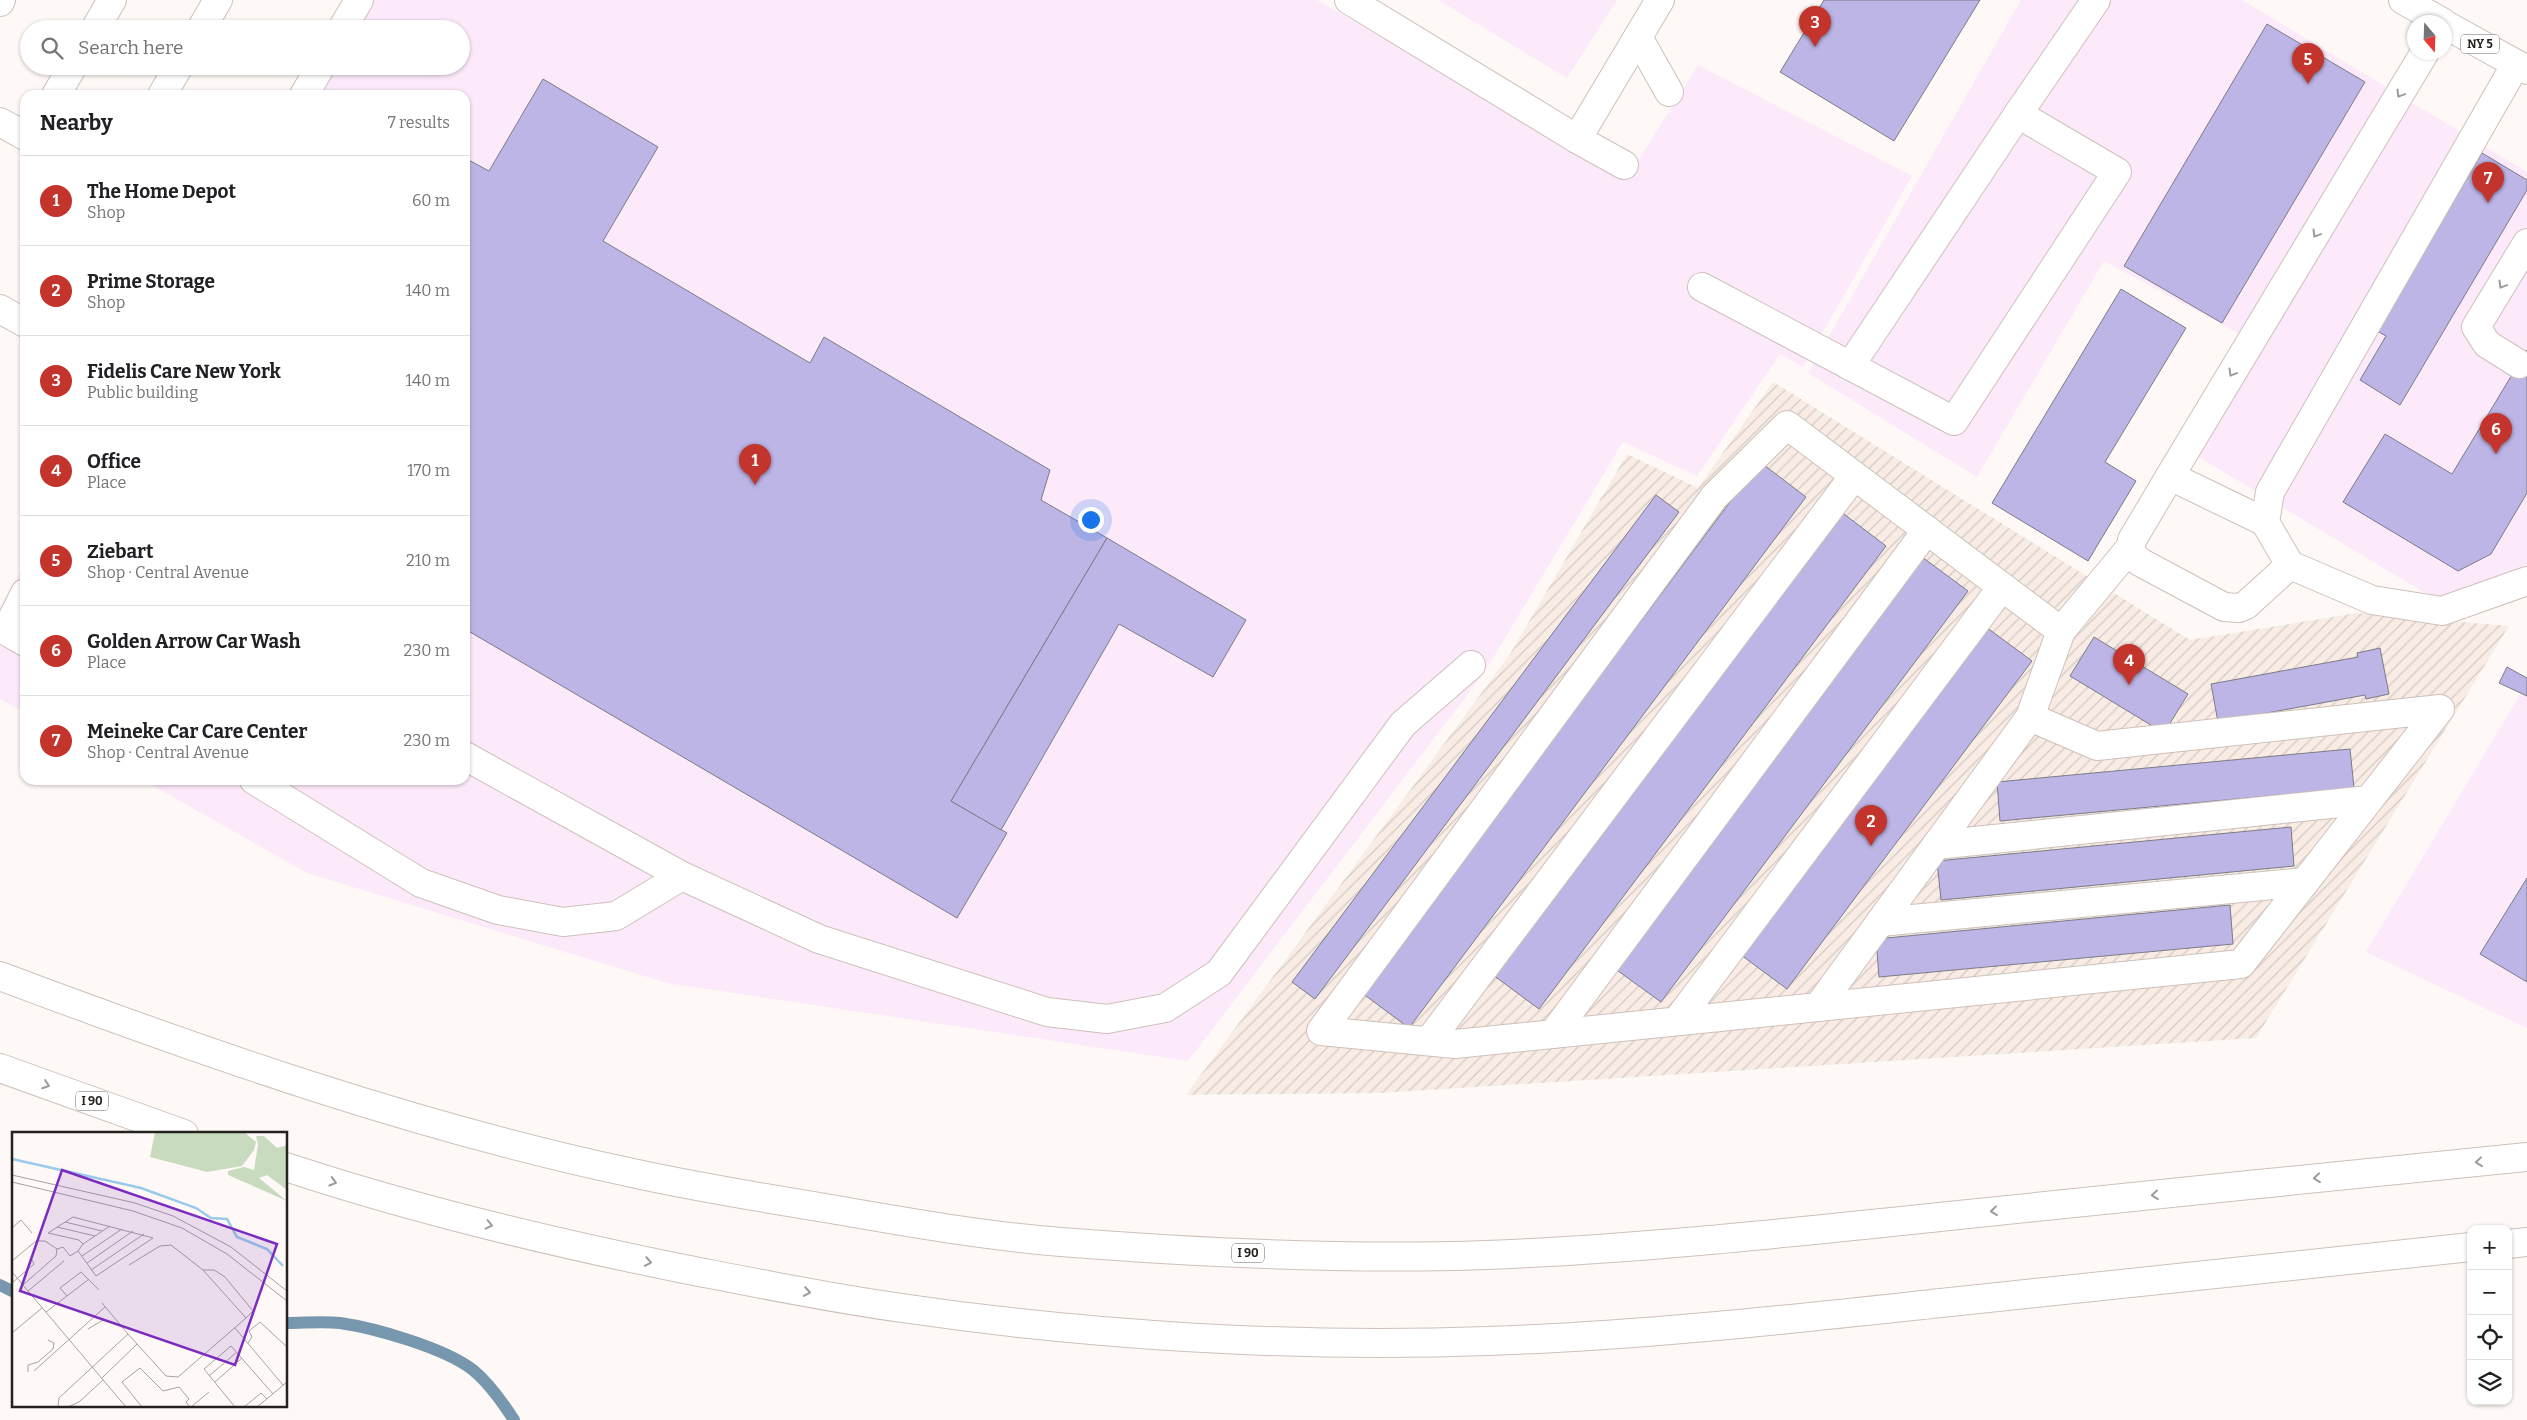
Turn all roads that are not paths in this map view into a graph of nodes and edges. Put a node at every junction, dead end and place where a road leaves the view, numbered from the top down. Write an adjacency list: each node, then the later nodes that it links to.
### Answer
1 (112, 0): 9 (main road)
2 (218, 0): 10 (main road)
3 (359, 0): 11 (main road)
4 (1349, 0): 26 (main road)
5 (1660, 0): 13 (main road)
6 (2096, 0): 23 (main road)
7 (2403, 0): 8 (main road, NY 5)
8 (2429, 15)
9 (100, 20)
10 (206, 20)
11 (347, 20)
12 (2452, 28): 15 (main road, NY 5)
13 (1638, 37): 22 (main road); 26 (main road)
14 (2420, 60): 35 (main road, one-way to 35)
15 (2522, 67): 36 (main road)
16 (68, 75): 19 (main road)
17 (174, 75): 20 (main road)
18 (316, 75): 21 (main road)
19 (59, 90)
20 (165, 90)
21 (307, 90)
22 (1669, 92)
23 (2018, 114): 33 (main road); 33 (main road)
24 (0, 122): 25 (main road)
25 (20, 133)
26 (1577, 139): 27 (main road)
27 (1624, 165)
28 (2527, 244): 32 (main road, one-way to 32)
29 (1702, 287): 33 (main road)
30 (0, 308): 31 (main road)
31 (20, 320)
32 (2519, 364)
33 (1850, 366)
34 (1854, 476): 37 (main road); 58 (main road); 58 (main road)
35 (2170, 476): 36 (main road); 38 (main road)
36 (2265, 522): 39 (main road)
37 (1927, 530): 41 (main road); 57 (main road)
38 (2130, 548): 39 (main road); 43 (main road)
39 (2290, 565): 40 (main road)
40 (2527, 581)
41 (2002, 587): 43 (main road); 56 (main road)
42 (20, 603): 44 (main road)
43 (2060, 631): 46 (main road)
44 (20, 639)
45 (1471, 665): 51 (main road)
46 (2030, 717): 49 (main road); 50 (main road)
47 (470, 759): 51 (main road)
48 (262, 785): 51 (main road)
49 (2368, 800): 50 (main road); 52 (main road)
50 (1936, 845): 53 (main road)
51 (682, 876)
52 (2305, 882): 53 (main road); 55 (main road)
53 (1880, 922): 55 (main road)
54 (0, 976): 61 (main road, I 90, one-way to 54)
55 (1818, 1007): 56 (main road)
56 (1677, 1021): 57 (main road)
57 (1553, 1034): 58 (main road)
58 (1429, 1041)
59 (0, 1068): 60 (main road, I 90, one-way to 60)
60 (178, 1132)
61 (2527, 1157)
62 (288, 1168): 65 (main road, one-way to 65)
63 (2527, 1242): 64 (main road)
64 (2512, 1244)
65 (2467, 1248)

